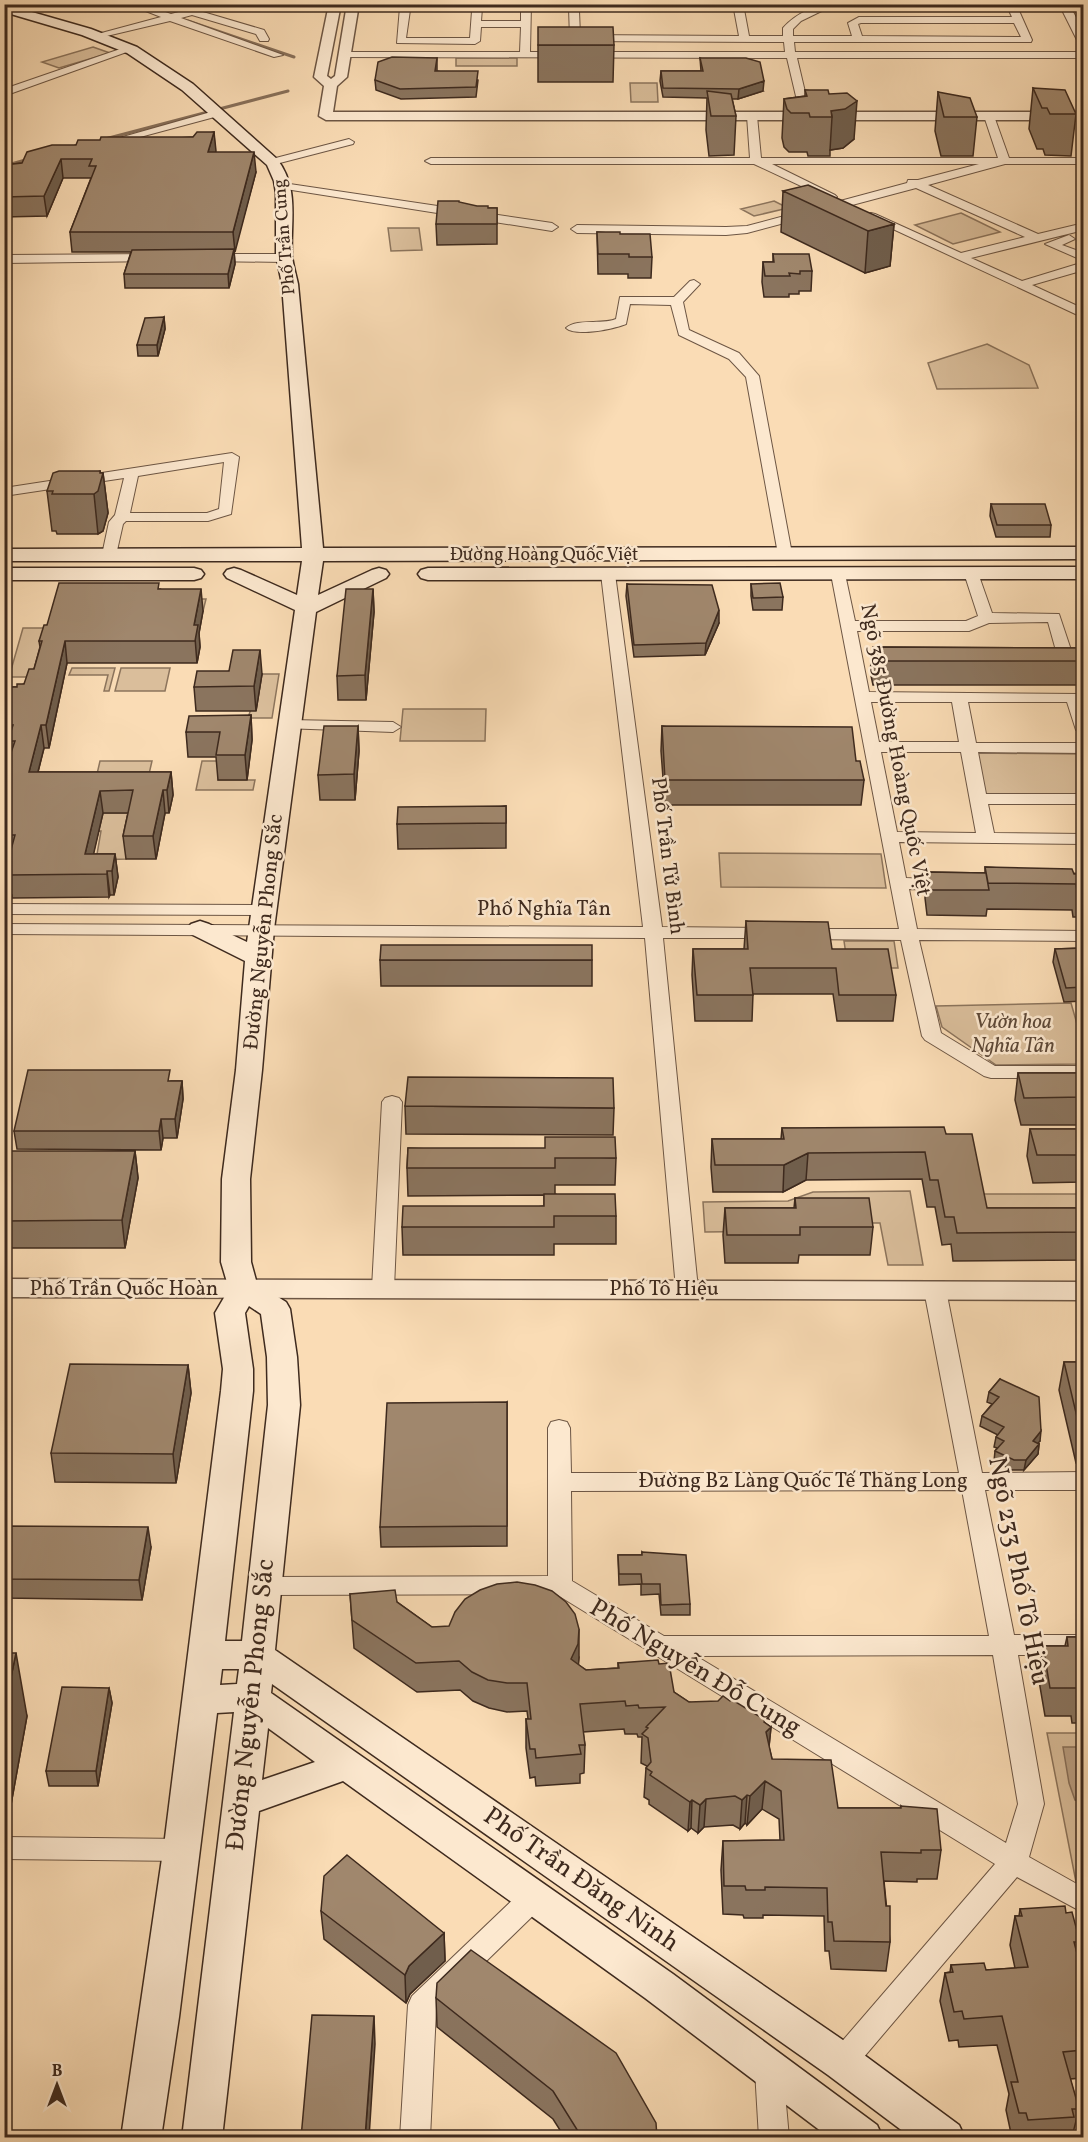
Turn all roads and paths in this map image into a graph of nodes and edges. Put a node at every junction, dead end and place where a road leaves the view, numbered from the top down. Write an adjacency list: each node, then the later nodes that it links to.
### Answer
1 (132, 4): 14 (street)
2 (222, 4): 13 (street)
3 (335, 4): 34 (street)
4 (353, 4): 30 (street)
5 (526, 4): 17 (street)
6 (643, 4): 18 (street)
7 (738, 4): 21 (street)
8 (832, 4): 24 (street)
9 (1011, 4): 15 (street)
10 (1064, 4): 27 (street)
11 (405, 6): 16 (street); 16 (street)
12 (4, 8): 22 (main road, Phố Trần Cung)
13 (193, 12): 14 (street); 25 (street)
14 (168, 17): 22 (street); 29 (street)
15 (1018, 20): 26 (street); 26 (street)
16 (476, 24): 17 (street)
17 (526, 24): 31 (street)
18 (574, 26): 19 (street); 23 (street)
19 (586, 26)
20 (729, 26): 21 (street)
21 (741, 26): 23 (street)
22 (98, 37): 28 (main road, Phố Trần Cung)
23 (744, 38): 24 (street)
24 (789, 38): 26 (street); 32 (street)
25 (264, 39)
26 (858, 39)
27 (1083, 44)
28 (130, 50): 35 (street); 39 (main road, Phố Trần Cung)
29 (278, 55)
30 (346, 55): 31 (street); 34 (street)
31 (525, 55): 32 (street)
32 (791, 55): 33 (street); 37 (street)
33 (1083, 55)
34 (330, 88): 36 (street); 40 (street)
35 (4, 93)
36 (388, 109): 37 (street); 40 (street)
37 (804, 109): 38 (street)
38 (1083, 109)
39 (216, 111): 45 (street); 51 (main road, Phố Trần Cung)
40 (326, 114): 41 (street)
41 (752, 116): 42 (street); 47 (street)
42 (989, 116): 43 (street); 49 (street)
43 (1083, 116)
44 (349, 142): 51 (street)
45 (87, 148)
46 (431, 161): 47 (street)
47 (756, 161): 48 (street); 54 (street)
48 (869, 161): 49 (street); 52 (street)
49 (1005, 161): 50 (street); 52 (street)
50 (1083, 161)
51 (272, 162): 53 (main road, Phố Trần Cung)
52 (917, 184): 54 (street); 59 (street)
53 (283, 186): 56 (street); 64 (main road, Phố Trần Cung)
54 (842, 203): 57 (street); 61 (street)
55 (1083, 226): 59 (street)
56 (552, 227)
57 (577, 229)
58 (1083, 235): 60 (street)
59 (1035, 237): 61 (street)
60 (1051, 244): 65 (street); 67 (street)
61 (960, 257): 67 (street)
62 (167, 258): 66 (street)
63 (190, 258): 64 (street)
64 (284, 258): 85 (main road, Phố Trần Cung)
65 (1083, 258)
66 (4, 259)
67 (977, 265): 72 (street)
68 (1083, 266): 69 (street)
69 (1062, 273): 70 (street); 72 (street)
70 (1083, 283)
71 (694, 284): 73 (street)
72 (1020, 285): 76 (street)
73 (676, 301): 74 (street); 75 (street)
74 (636, 314): 75 (street); 77 (street)
75 (679, 314): 82 (street)
76 (1083, 314)
77 (572, 328)
78 (132, 472): 79 (street); 80 (street); 80 (street)
79 (4, 492)
80 (122, 518): 84 (street)
81 (1083, 553): 82 (main road, Đường Hoàng Quốc Việt)
82 (785, 554): 85 (main road, Đường Hoàng Quốc Việt)
83 (4, 555): 84 (main road, Đường Hoàng Quốc Việt)
84 (109, 555): 85 (main road, Đường Hoàng Quốc Việt)
85 (300, 570): 89 (main road, Đường Hoàng Quốc Việt); 90 (main road, Đường Hoàng Quốc Việt); 93 (main road, Đường Nguyễn Phong Sắc)
86 (971, 573): 87 (main road, Đường Hoàng Quốc Việt); 92 (main road, Đường Hoàng Quốc Việt); 94 (street)
87 (1083, 573)
88 (4, 574): 89 (main road, Đường Hoàng Quốc Việt)
89 (234, 574): 93 (main road)
90 (393, 574): 91 (main road, Đường Hoàng Quốc Việt); 93 (main road)
91 (608, 574): 92 (main road, Đường Hoàng Quốc Việt); 116 (street, Phố Trần Tử Bình)
92 (838, 574): 95 (street, Ngõ 385 Đường Hoàng Quốc Việt)
93 (307, 608): 99 (main road, Đường Nguyễn Phong Sắc)
94 (986, 618): 95 (street); 96 (street)
95 (848, 626): 97 (street, Ngõ 385 Đường Hoàng Quốc Việt)
96 (1069, 665)
97 (862, 697): 98 (street); 102 (street, Ngõ 385 Đường Hoàng Quốc Việt)
98 (959, 697): 101 (street); 103 (street)
99 (289, 725): 100 (street); 113 (main road, Đường Nguyễn Phong Sắc)
100 (393, 727)
101 (1083, 730)
102 (872, 747): 103 (street); 107 (street, Ngõ 385 Đường Hoàng Quốc Việt)
103 (970, 747): 104 (street); 105 (street)
104 (1083, 748)
105 (979, 799): 106 (street); 108 (street)
106 (1083, 799)
107 (890, 837): 108 (street); 110 (street, Ngõ 385 Đường Hoàng Quốc Việt)
108 (986, 838): 109 (street)
109 (1083, 839)
110 (898, 884): 111 (street); 117 (street, Ngõ 385 Đường Hoàng Quốc Việt)
111 (968, 885)
112 (4, 909): 113 (street)
113 (263, 919): 115 (street, Phố Nghĩa Tân); 116 (street, Phố Nghĩa Tân); 119 (main road, Đường Nguyễn Phong Sắc)
114 (4, 929): 115 (street, Phố Nghĩa Tân)
115 (200, 929): 119 (main road)
116 (654, 932): 117 (street, Phố Nghĩa Tân); 125 (street, Phố Trần Tử Bình)
117 (909, 936): 118 (street, Phố Nghĩa Tân); 120 (street, Ngõ 385 Đường Hoàng Quốc Việt)
118 (1083, 936)
119 (259, 958): 124 (main road, Đường Nguyễn Phong Sắc)
120 (1083, 1072)
121 (392, 1102): 123 (street)
122 (4, 1288): 124 (street, Phố Trần Quốc Hoàn)
123 (383, 1288): 124 (street, Phố Tô Hiệu); 125 (street, Phố Tô Hiệu)
124 (244, 1289): 128 (main road, Đường Nguyễn Phong Sắc); 129 (main road)
125 (687, 1289): 126 (street, Phố Tô Hiệu)
126 (935, 1290): 127 (street, Phố Tô Hiệu); 131 (street, Ngõ 233 Phố Tô Hiệu)
127 (1083, 1291)
128 (284, 1378): 129 (main road); 135 (main road, Đường Nguyễn Phong Sắc)
129 (238, 1380): 139 (main road)
130 (560, 1428): 133 (street)
131 (972, 1481): 132 (street, Đường B2 Làng Quốc Tế Thăng Long); 133 (street, Đường B2 Làng Quốc Tế Thăng Long); 136 (street, Ngõ 233 Phố Tô Hiệu)
132 (1083, 1481)
133 (560, 1482): 134 (street)
134 (560, 1585): 135 (street); 138 (street, Phố Nguyễn Đỗ Cung)
135 (265, 1586): 140 (main road, Đường Nguyễn Phong Sắc)
136 (1003, 1645): 137 (street); 138 (street); 147 (street, Ngõ 233 Phố Tô Hiệu)
137 (1083, 1645)
138 (658, 1646): 147 (street, Phố Nguyễn Đỗ Cung)
139 (207, 1655): 140 (main road); 142 (main road)
140 (256, 1655): 141 (main road, Đường Nguyễn Phong Sắc); 150 (main road, Phố Trần Đăng Ninh)
141 (252, 1698): 142 (main road); 143 (main road, Phố Trần Đăng Ninh); 144 (main road, Đường Nguyễn Phong Sắc)
142 (202, 1699): 146 (main road)
143 (347, 1765): 144 (main road); 148 (main road, Phố Trần Đăng Ninh)
144 (242, 1802): 155 (main road, Đường Nguyễn Phong Sắc)
145 (4, 1848): 146 (street)
146 (184, 1850): 154 (main road)
147 (1014, 1862): 149 (street, Phố Nguyễn Đỗ Cung); 152 (street)
148 (534, 1897): 151 (main road, Phố Trần Đăng Ninh); 156 (street)
149 (1083, 1902)
150 (686, 1954): 151 (street); 152 (main road, Phố Trần Đăng Ninh)
151 (659, 1986): 153 (main road, Phố Trần Đăng Ninh)
152 (842, 2062): 159 (main road, Phố Trần Đăng Ninh)
153 (769, 2070): 157 (street); 158 (main road, Phố Trần Đăng Ninh)
154 (141, 2138)
155 (202, 2138)
156 (415, 2138)
157 (774, 2138)
158 (862, 2138)
159 (945, 2138)

